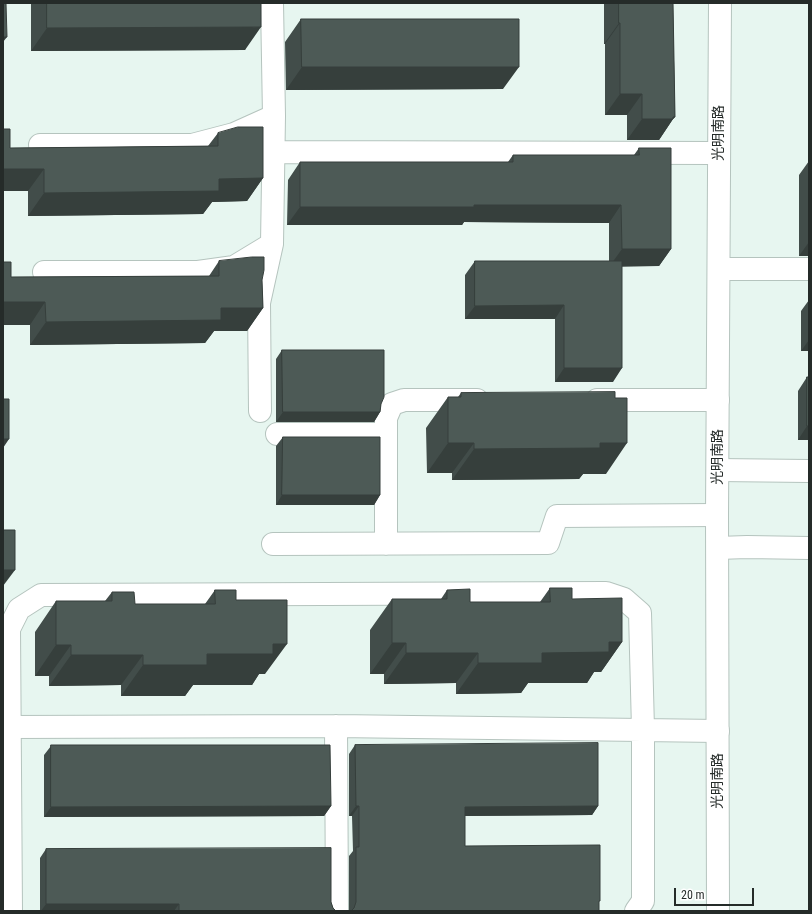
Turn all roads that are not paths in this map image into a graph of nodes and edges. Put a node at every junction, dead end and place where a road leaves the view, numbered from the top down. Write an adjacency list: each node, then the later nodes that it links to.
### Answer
1 (272, 3): 3 (main road)
2 (720, 3): 6 (main road, 光明南路)
3 (274, 116): 4 (main road); 5 (main road)
4 (40, 145)
5 (273, 152): 6 (main road); 7 (main road)
6 (719, 153): 8 (main road, 光明南路)
7 (272, 244): 10 (main road); 14 (main road)
8 (719, 269): 9 (main road); 13 (main road, 光明南路)
9 (809, 269)
10 (44, 272)
11 (500, 400): 16 (main road)
12 (579, 400): 13 (main road)
13 (718, 400): 17 (main road, 光明南路)
14 (260, 411)
15 (278, 434): 16 (main road)
16 (386, 434): 21 (main road)
17 (718, 470): 18 (main road); 19 (main road, 光明南路)
18 (809, 470)
19 (717, 515): 21 (main road); 22 (main road, 光明南路)
20 (273, 544): 21 (main road)
21 (386, 544)
22 (718, 548): 23 (main road); 27 (main road, 光明南路)
23 (809, 548)
24 (336, 726): 25 (main road); 26 (main road); 29 (main road)
25 (10, 727): 26 (main road); 28 (main road)
26 (643, 729): 27 (main road); 30 (main road)
27 (718, 730): 31 (main road, 光明南路)
28 (11, 911)
29 (337, 911)
30 (636, 911)
31 (718, 911)

